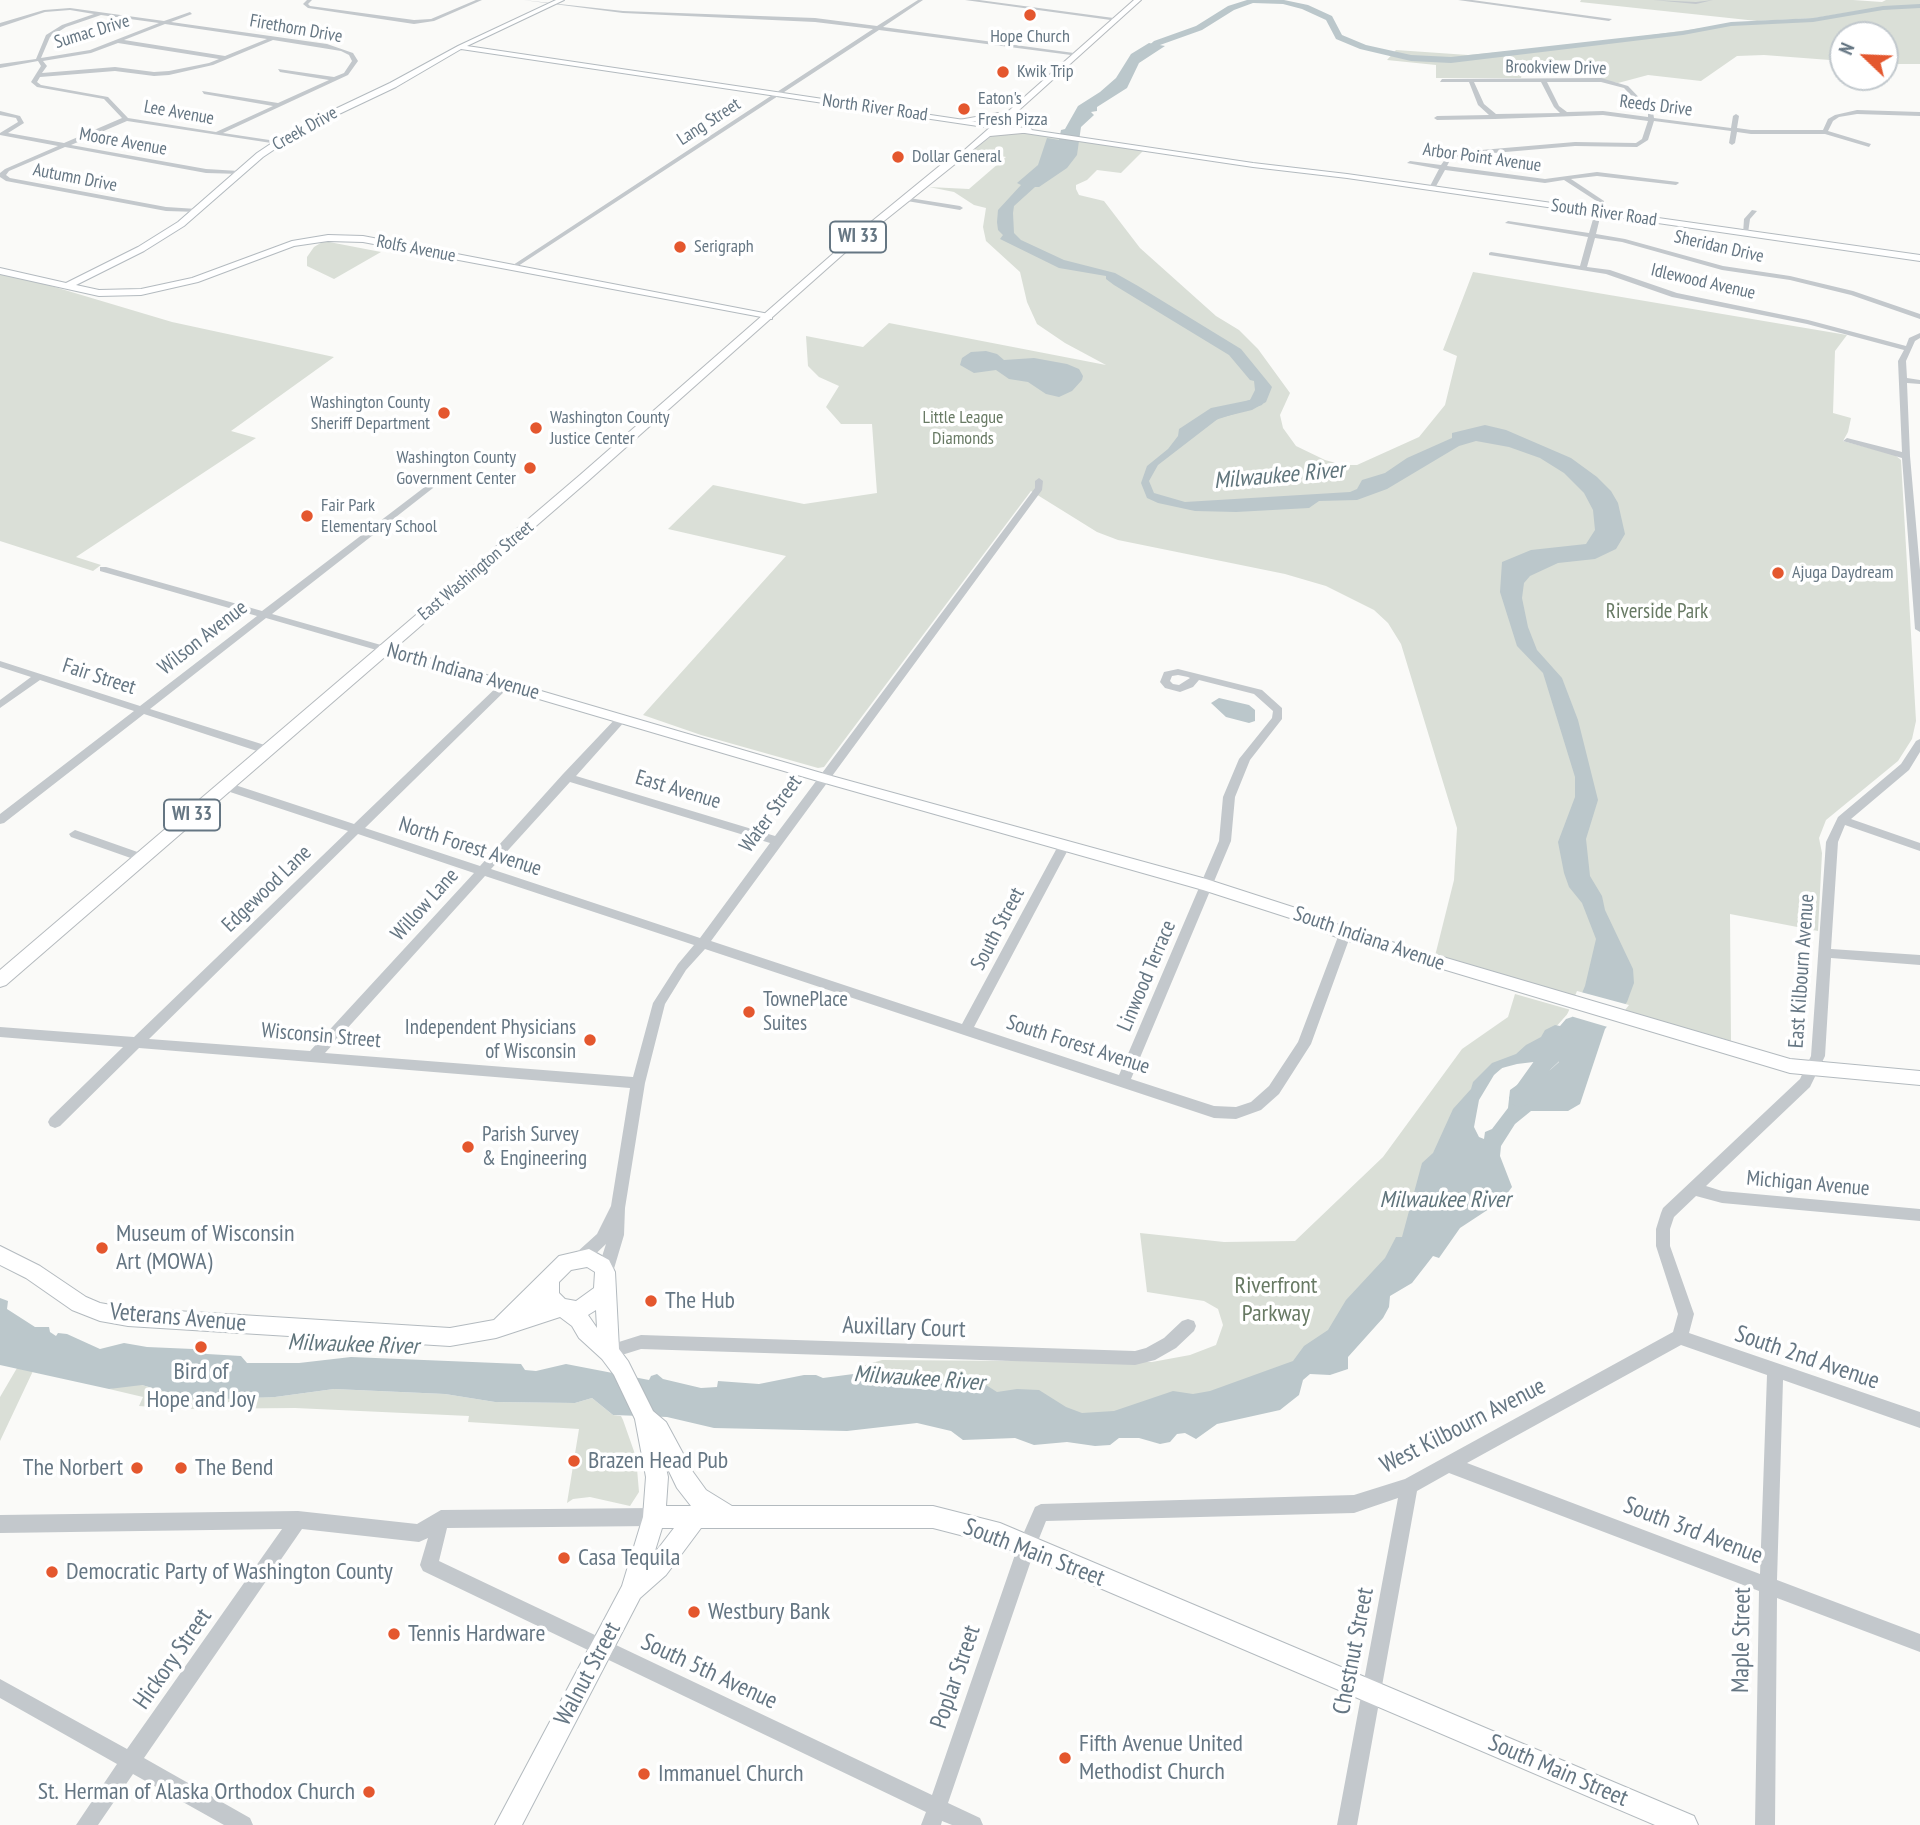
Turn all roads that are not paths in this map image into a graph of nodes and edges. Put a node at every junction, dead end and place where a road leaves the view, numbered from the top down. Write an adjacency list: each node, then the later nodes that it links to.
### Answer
1 (310, 0): 2 (street)
2 (480, 0)
3 (525, 0): 11 (street)
4 (920, 0): 19 (street, Lang Street)
5 (967, 0): 12 (street)
6 (1012, 0): 12 (street)
7 (1138, 0): 15 (main road, East Washington Street / WI 33)
8 (1460, 0): 16 (street)
9 (1655, 0): 10 (street)
10 (1711, 0)
11 (557, 2): 19 (street); 23 (street, Creek Drive)
12 (1006, 5): 15 (street)
13 (103, 13): 17 (street, Firethorn Drive); 18 (street, Firethorn Drive); 26 (street)
14 (190, 13): 17 (street, Sumac Drive)
15 (1118, 19): 20 (main road, East Washington Street / WI 33)
16 (1609, 19)
17 (167, 22): 21 (street, Firethorn Drive); 22 (street, Sumac Drive)
18 (0, 26)
19 (878, 28): 24 (street); 35 (street, Lang Street)
20 (1096, 36): 24 (main road, East Washington Street / WI 33); 40 (main road, East Washington Street / WI 33)
21 (273, 38): 25 (street); 30 (street, Firethorn Drive)
22 (118, 41): 25 (street); 26 (street, Sumac Drive)
23 (460, 47): 35 (street, North River Road); 55 (street, Creek Drive)
24 (1070, 53): 40 (main road, East Washington Street / WI 33)
25 (226, 58): 29 (street)
26 (42, 61): 27 (street, Sumac Drive); 29 (street)
27 (0, 66)
28 (280, 70): 30 (street)
29 (40, 75): 44 (street, Lee Avenue)
30 (336, 79): 36 (street)
31 (1543, 80): 33 (street, Brookview Drive); 38 (street); 46 (street, Brookview Drive)
32 (1442, 81): 33 (street, Brookview Drive)
33 (1471, 81): 42 (street)
34 (204, 92): 36 (street)
35 (778, 94): 45 (street, North River Road); 76 (street, Lang Street)
36 (281, 105): 54 (street)
37 (0, 113): 53 (street)
38 (1565, 114): 42 (street, Reeds Drive); 46 (street, Reeds Drive)
39 (1920, 114): 51 (street)
40 (1002, 116): 45 (main road); 47 (main road, East Washington Street / WI 33); 48 (main road, East Washington Street / WI 33); 49 (main road)
41 (1736, 116): 50 (street)
42 (1495, 117): 43 (street, Reeds Drive)
43 (1437, 118)
44 (126, 119): 54 (street, Lee Avenue); 58 (street, Autumn Drive)
45 (963, 120): 47 (street, North River Road); 52 (main road)
46 (1651, 120): 50 (street, Reeds Drive); 60 (street)
47 (988, 124): 48 (street, North River Road); 52 (main road, East Washington Street / WI 33)
48 (998, 125): 49 (street, North River Road); 52 (main road, East Washington Street / WI 33)
49 (1030, 130): 52 (main road); 61 (street, North River Road)
50 (1734, 130): 51 (street, Reeds Drive); 56 (street)
51 (1825, 132): 57 (street, Reeds Drive)
52 (983, 133): 66 (main road, East Washington Street / WI 33)
53 (2, 134): 58 (street, Moore Avenue)
54 (216, 134): 55 (street, Lee Avenue)
55 (275, 143): 62 (street, Creek Drive)
56 (1732, 143)
57 (1869, 145)
58 (63, 146): 62 (street, Moore Avenue); 68 (street, Autumn Drive)
59 (1410, 163): 60 (street, Arbor Point Avenue)
60 (1444, 167): 63 (street, Arbor Point Avenue); 65 (street)
61 (1289, 170): 65 (street, South River Road)
62 (239, 173): 68 (street, Creek Drive)
63 (1565, 178): 64 (street, Arbor Point Avenue); 69 (street)
64 (1676, 183)
65 (1432, 188): 69 (street, South River Road)
66 (903, 199): 67 (street); 80 (main road, East Washington Street / WI 33)
67 (960, 208)
68 (197, 211): 79 (street, Creek Drive)
69 (1598, 211): 72 (street, South River Road); 73 (street)
70 (1754, 211): 72 (street)
71 (1508, 223): 73 (street, Sheridan Drive)
72 (1745, 233): 75 (street, South River Road)
73 (1591, 234): 77 (street); 81 (street, Sheridan Drive)
74 (1491, 254): 77 (street, Idlewood Avenue)
75 (1920, 258)
76 (512, 268): 79 (street, Rolfs Avenue); 80 (street, Rolfs Avenue)
77 (1583, 268): 83 (street, Idlewood Avenue)
78 (0, 271): 79 (street, Rolfs Avenue)
79 (67, 286)
80 (769, 317): 93 (main road, East Washington Street / WI 33)
81 (1920, 317)
82 (1920, 335): 83 (street)
83 (1906, 348): 84 (street)
84 (1902, 380): 85 (street); 87 (street)
85 (1920, 382)
86 (1847, 441): 87 (street)
87 (1906, 456): 92 (street)
88 (1039, 481): 104 (street, Water Street)
89 (430, 486): 91 (street, Wilson Avenue)
90 (103, 569): 91 (street, North Indiana Avenue)
91 (264, 615): 93 (street, North Indiana Avenue); 99 (street, Wilson Avenue)
92 (1920, 629)
93 (384, 649): 97 (street, North Indiana Avenue); 102 (main road, East Washington Street / WI 33)
94 (0, 664): 96 (street, Fair Street)
95 (1197, 676): 115 (street, Linwood Terrace)
96 (38, 677): 98 (street); 99 (street, Fair Street)
97 (506, 684): 100 (street, North Indiana Avenue); 108 (street, Edgewood Lane)
98 (0, 705)
99 (142, 711): 102 (street, Fair Street); 106 (street, Wilson Avenue)
100 (622, 718): 103 (street, Willow Lane); 104 (street, North Indiana Avenue)
101 (1920, 743): 107 (street)
102 (267, 750): 105 (main road, East Washington Street / WI 33)
103 (567, 777): 110 (street, East Avenue); 114 (street, Willow Lane)
104 (823, 778): 110 (street, Water Street); 111 (street, South Indiana Avenue)
105 (225, 786): 108 (street, North Forest Avenue); 113 (main road, East Washington Street / WI 33)
106 (0, 820)
107 (1842, 820): 112 (street); 118 (street, East Kilbourn Avenue)
108 (356, 830): 114 (street, North Forest Avenue); 123 (street, Edgewood Lane)
109 (75, 834): 113 (street)
110 (778, 841): 117 (street, Water Street)
111 (1064, 846): 115 (street, South Indiana Avenue); 121 (street, South Street)
112 (1920, 848)
113 (142, 858): 120 (main road, East Washington Street / WI 33)
114 (482, 871): 117 (street, North Forest Avenue); 124 (street, Willow Lane)
115 (1206, 886): 116 (street, South Indiana Avenue); 127 (street, Linwood Terrace)
116 (1345, 934): 125 (street, South Indiana Avenue); 127 (street, South Forest Avenue)
117 (702, 944): 121 (street, South Forest Avenue); 128 (street, Water Street)
118 (1825, 953): 119 (street); 125 (street, East Kilbourn Avenue)
119 (1920, 960)
120 (0, 980)
121 (965, 1031): 127 (street, South Forest Avenue)
122 (0, 1032): 123 (street, Wisconsin Street)
123 (137, 1042): 124 (street, Wisconsin Street); 129 (street, Edgewood Lane)
124 (313, 1057): 128 (street, Wisconsin Street)
125 (1813, 1069): 126 (street, South Indiana Avenue); 130 (street, East Kilbourn Avenue)
126 (1920, 1078)
127 (1123, 1081)
128 (638, 1083): 131 (street, Water Street)
129 (55, 1122)
130 (1694, 1189): 132 (street, Michigan Avenue); 140 (street, East Kilbourn Avenue)
131 (618, 1208): 134 (street, Water Street); 136 (street, Water Street)
132 (1920, 1215)
133 (0, 1255): 139 (street, Veterans Avenue)
134 (581, 1258): 135 (street); 136 (street)
135 (554, 1271): 137 (street); 139 (street)
136 (605, 1279): 137 (street); 141 (street)
137 (564, 1309): 139 (street, Veterans Avenue); 141 (street)
138 (1188, 1326): 141 (street, Auxillary Court)
139 (496, 1329)
140 (1680, 1337): 142 (street, South 2nd Avenue); 145 (street, West Kilbourn Avenue)
141 (615, 1360): 143 (street)
142 (1775, 1372): 144 (street, South 2nd Avenue); 154 (street, Maple Street)
143 (646, 1418): 147 (street); 149 (street)
144 (1920, 1420)
145 (1449, 1465): 146 (street, West Kilbourn Avenue); 154 (street, South 3rd Avenue)
146 (1409, 1486): 153 (street, West Kilbourn Avenue); 159 (street, Chestnut Street)
147 (654, 1517): 148 (street, South Main Street); 150 (street, South Main Street); 155 (street, Walnut Street)
148 (696, 1517): 149 (street, South Main Street); 155 (street)
149 (731, 1517): 153 (street, South Main Street)
150 (441, 1519): 151 (street, South Main Street); 157 (street, South 5th Avenue)
151 (298, 1520): 152 (street); 160 (street, Hickory Street)
152 (0, 1524)
153 (1027, 1546): 159 (street, South Main Street); 161 (street, Poplar Street)
154 (1768, 1585): 156 (street, South 3rd Avenue); 169 (street, Maple Street)
155 (632, 1590): 157 (street, Walnut Street)
156 (1920, 1643)
157 (603, 1648): 161 (street, South 5th Avenue); 164 (street, Walnut Street)
158 (0, 1688): 160 (street)
159 (1371, 1692): 167 (street, Chestnut Street); 168 (street, South Main Street)
160 (131, 1762): 162 (street, Hickory Street); 163 (street)
161 (937, 1807): 165 (street, Poplar Street); 166 (street, South 5th Avenue)
162 (86, 1825)
163 (243, 1825)
164 (508, 1825)
165 (931, 1825)
166 (973, 1825)
167 (1346, 1825)
168 (1685, 1825)
169 (1765, 1825)

